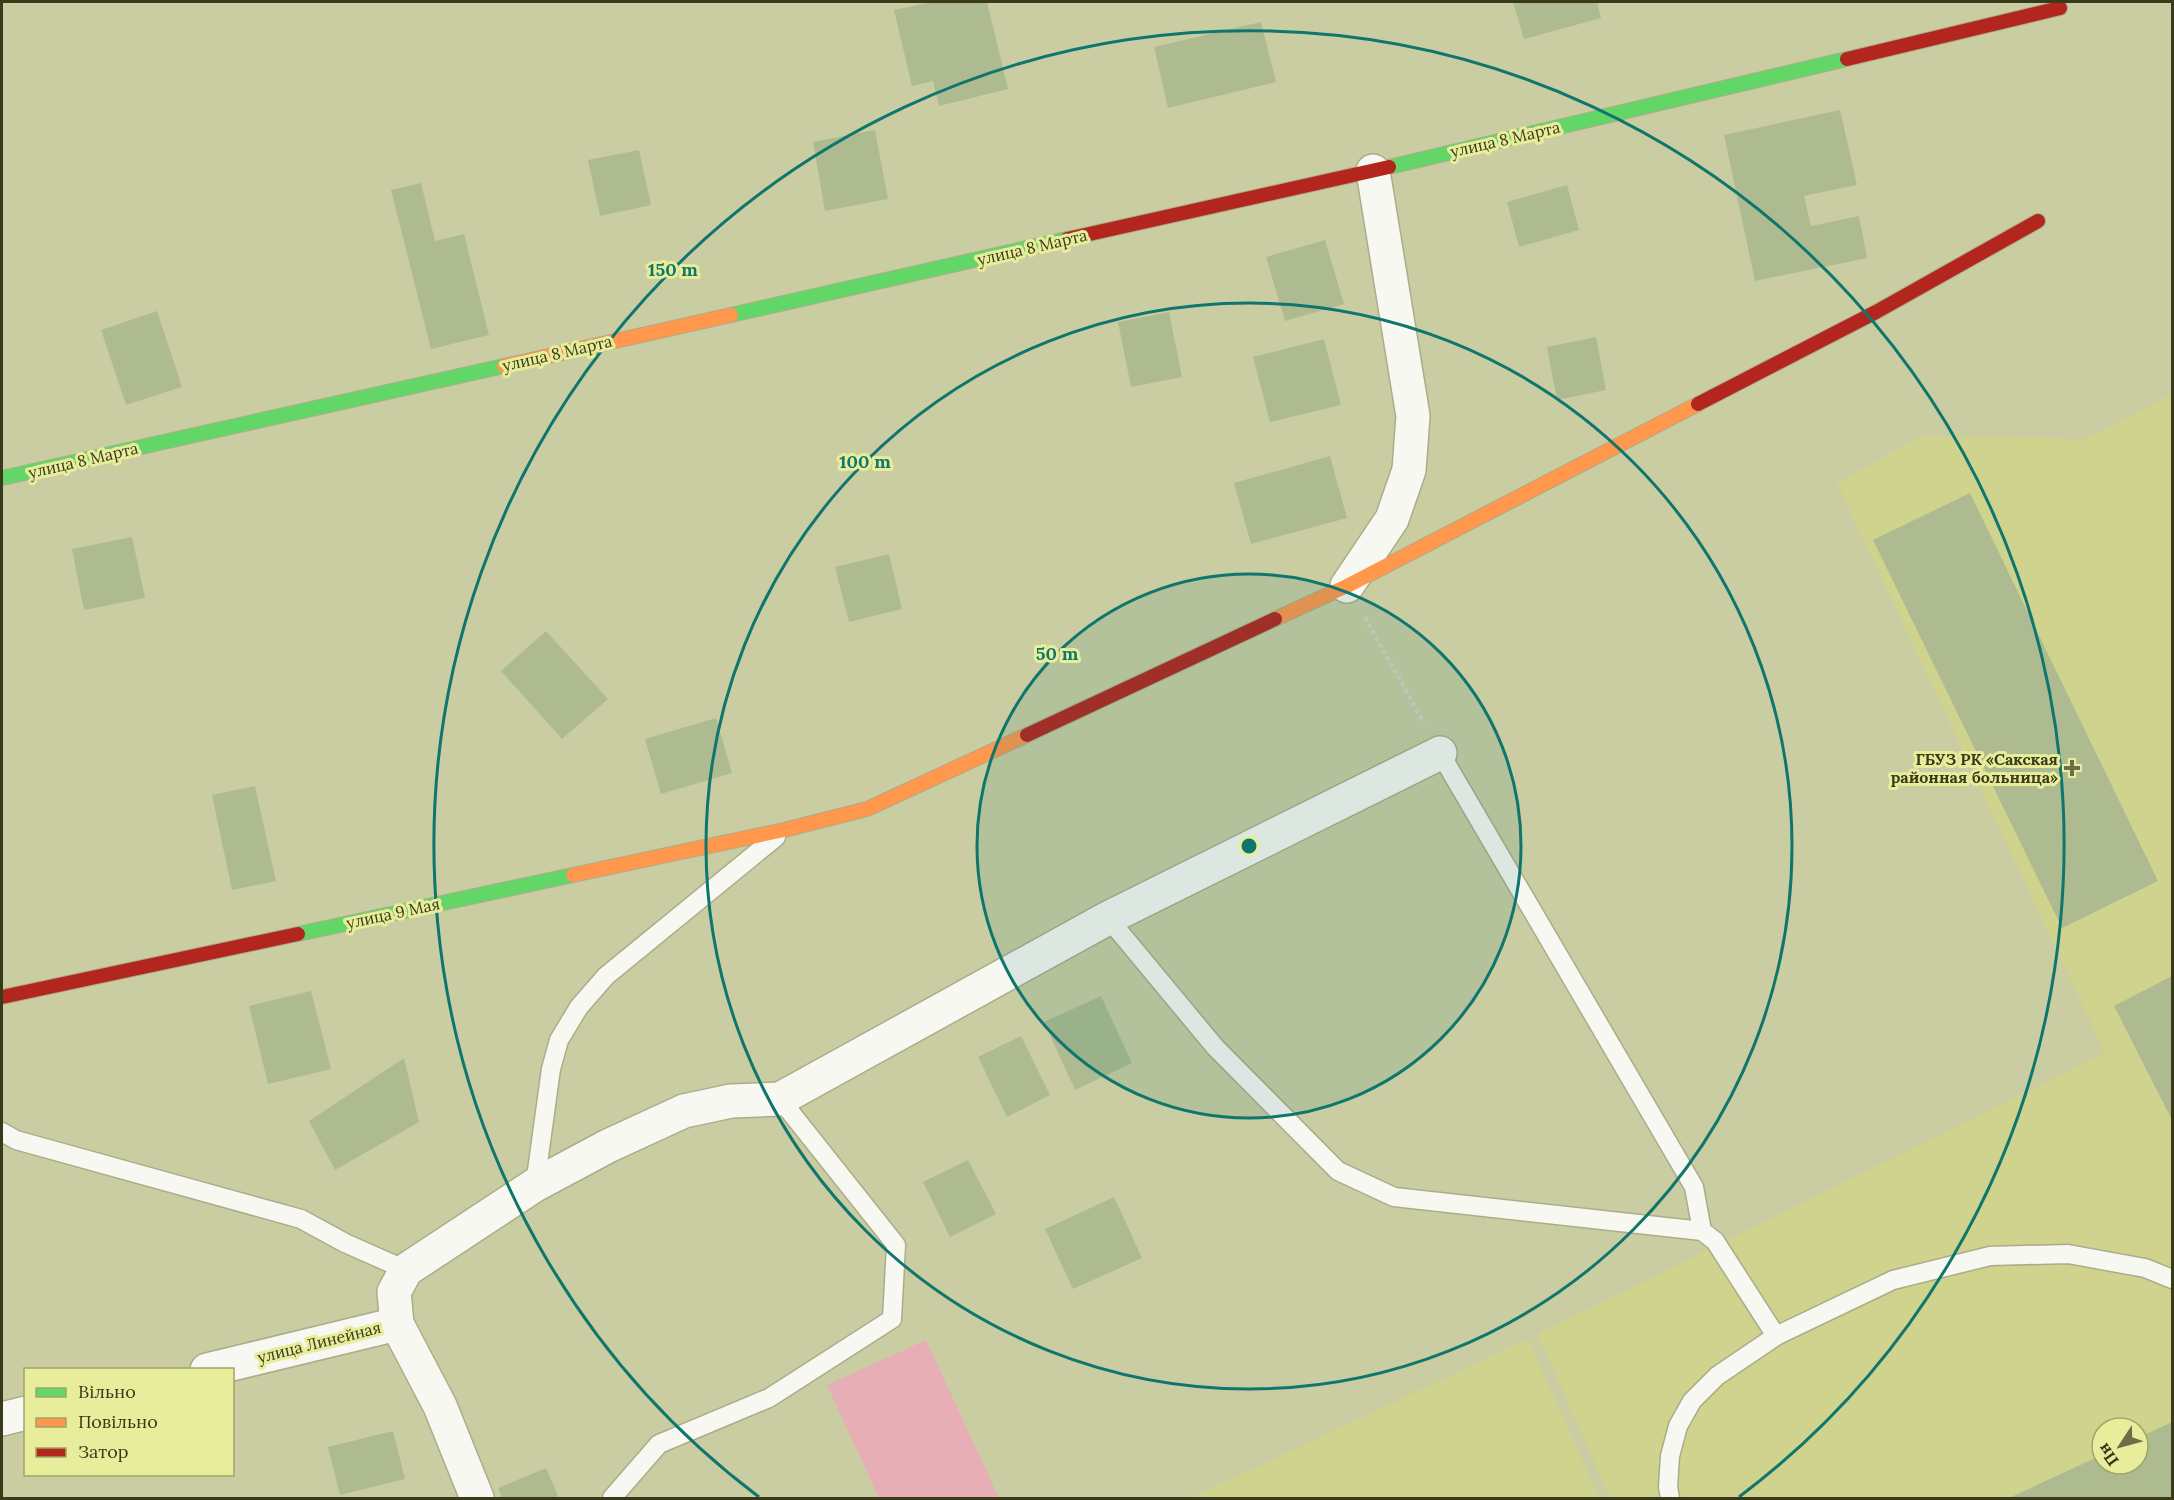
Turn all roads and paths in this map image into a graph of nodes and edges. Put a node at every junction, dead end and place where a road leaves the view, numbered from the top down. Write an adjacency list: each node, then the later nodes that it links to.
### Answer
1 (2058, 5): 2 (street, улица 8 Марта)
2 (1373, 171): 4 (street, улица 8 Марта); 5 (street)
3 (2038, 221): 5 (street, улица 9 Мая)
4 (2, 478)
5 (1347, 586): 6 (path); 7 (street, улица 9 Мая)
6 (1440, 753): 8 (street); 13 (lane)
7 (784, 830): 9 (street, улица 9 Мая); 12 (lane)
8 (1108, 918): 10 (street); 13 (lane)
9 (2, 997)
10 (780, 1099): 12 (street); 22 (lane)
11 (2, 1132): 14 (lane)
12 (536, 1185): 14 (street)
13 (1702, 1231): 17 (lane)
14 (406, 1270): 16 (street)
15 (2172, 1279): 17 (lane)
16 (397, 1324): 18 (street, улица Линейная); 21 (street)
17 (1776, 1336): 23 (lane)
18 (215, 1368)
19 (24, 1414): 20 (street)
20 (2, 1419)
21 (477, 1498)
22 (612, 1498)
23 (1670, 1498)

